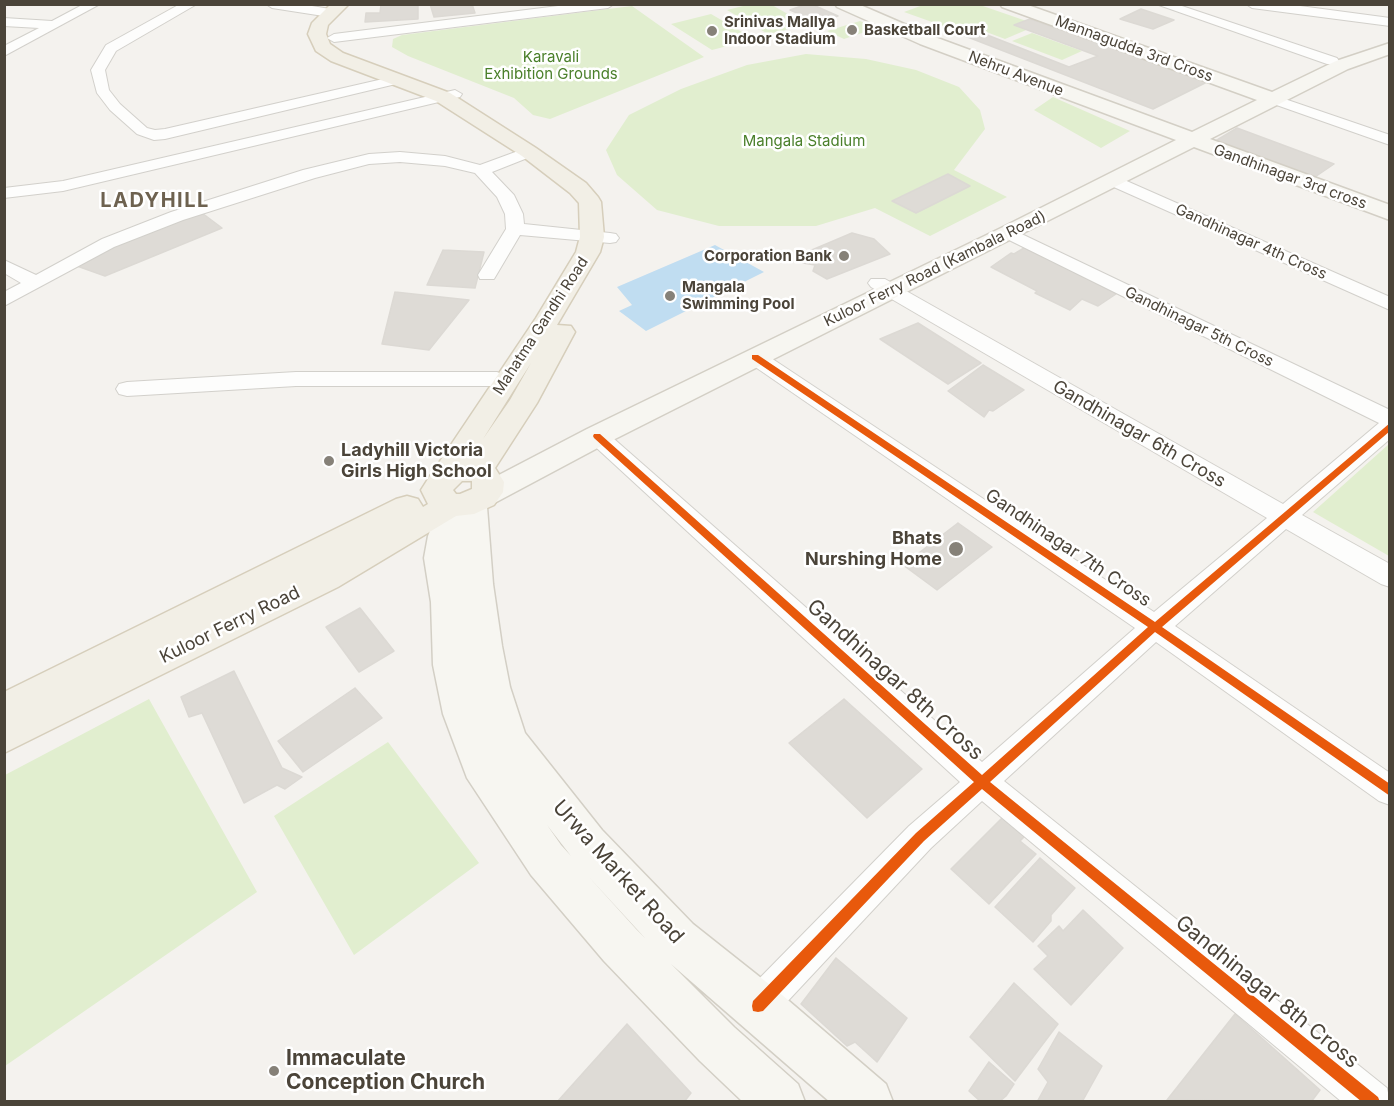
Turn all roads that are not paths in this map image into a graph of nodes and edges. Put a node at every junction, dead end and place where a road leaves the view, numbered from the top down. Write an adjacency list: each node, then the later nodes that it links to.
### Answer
1 (94, 4): 15 (street)
2 (191, 4): 21 (street)
3 (272, 4): 11 (street)
4 (357, 4): 16 (main road)
5 (608, 4): 16 (street)
6 (843, 4): 12 (main road, Nehru Avenue)
7 (882, 4): 12 (main road)
8 (1008, 4): 23 (main road, Mannagudda 3rd Cross)
9 (1162, 4): 20 (street)
10 (1252, 4): 14 (street)
11 (335, 9): 21 (main road, Mahatma Gandhi Road)
12 (860, 12): 24 (main road, Nehru Avenue)
13 (4, 22): 15 (street)
14 (1389, 22)
15 (54, 25): 19 (street)
16 (334, 38): 22 (main road, Mahatma Gandhi Road)
17 (1389, 39): 20 (main road, Kuloor Ferry Road (Kambala Road))
18 (1389, 48): 23 (main road, Kuloor Ferry Road (Kambala Road))
19 (5, 51)
20 (1332, 61): 23 (main road, Kuloor Ferry Road (Kambala Road))
21 (396, 80): 22 (main road, Mahatma Gandhi Road)
22 (449, 95): 26 (main road, Mahatma Gandhi Road); 29 (street); 33 (main road, Mahatma Gandhi Road)
23 (1266, 97): 24 (main road, Kuloor Ferry Road (Kambala Road)); 25 (street)
24 (1185, 138): 28 (main road, Kuloor Ferry Road (Kambala Road)); 30 (main road, Gandhinagar 3rd cross); 37 (main road, Kuloor Ferry Road (Kambala Road))
25 (1389, 140)
26 (529, 152): 27 (street); 33 (main road, Mahatma Gandhi Road)
27 (481, 170): 31 (street); 36 (street)
28 (1113, 180): 32 (main road, Kuloor Ferry Road (Kambala Road)); 39 (street, Gandhinagar 4th Cross)
29 (4, 193)
30 (1389, 213)
31 (515, 230): 33 (street); 35 (street)
32 (1009, 233): 37 (main road, Kuloor Ferry Road (Kambala Road)); 43 (street, Gandhinagar 5th Cross)
33 (601, 237): 41 (main road, Mahatma Gandhi Road); 46 (main road, Mahatma Gandhi Road)
34 (4, 265): 36 (street)
35 (487, 275)
36 (34, 282): 38 (street)
37 (884, 287): 40 (main road, Kuloor Ferry Road (Kambala Road)); 46 (main road, Kuloor Ferry Road (Kambala Road)); 47 (street, Gandhinagar 6th Cross)
38 (4, 300)
39 (1389, 304)
40 (755, 357): 45 (main road, Kuloor Ferry Road (Kambala Road)); 49 (street, Gandhinagar 7th Cross)
41 (504, 383): 42 (street); 46 (main road, Mahatma Gandhi Road)
42 (127, 389)
43 (1389, 419)
44 (1389, 426): 47 (street)
45 (597, 436): 46 (main road, Kuloor Ferry Road (Kambala Road)); 52 (street, Gandhinagar 8th Cross)
46 (463, 490): 50 (main road, Kuloor Ferry Road); 51 (main road, Kuloor Ferry Road); 54 (main road, Urwa Market Road); 55 (main road)
47 (1282, 516): 48 (street, Gandhinagar 6th Cross); 49 (street)
48 (1389, 576)
49 (1155, 627): 52 (street); 53 (street, Gandhinagar 7th Cross)
50 (4, 710)
51 (4, 736)
52 (982, 782): 56 (street); 59 (street, Gandhinagar 8th Cross)
53 (1389, 791)
54 (579, 835): 55 (main road); 56 (main road, Urwa Market Road)
55 (546, 860): 57 (main road)
56 (758, 1006): 58 (main road, Urwa Market Road)
57 (780, 1101)
58 (868, 1101)
59 (1373, 1101)

